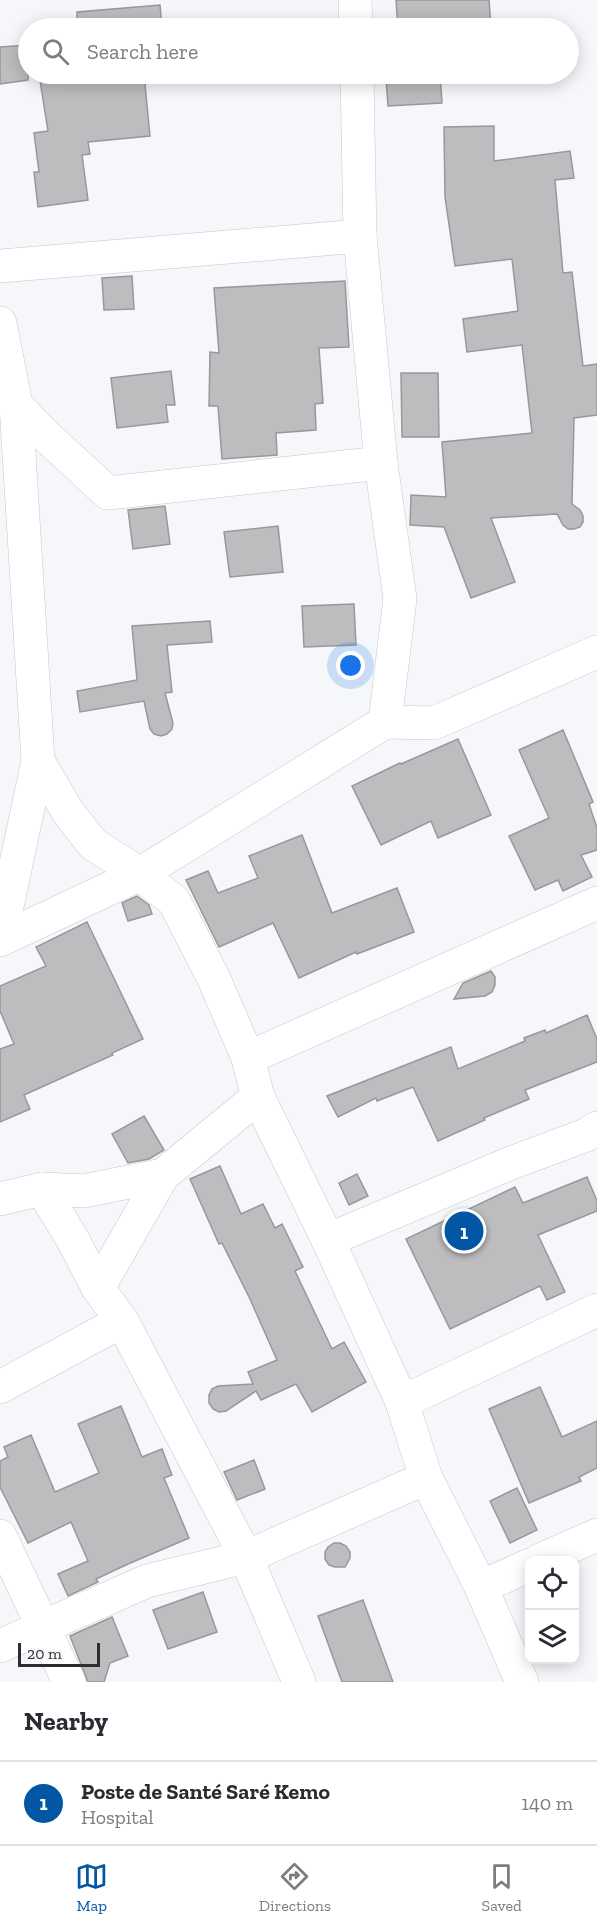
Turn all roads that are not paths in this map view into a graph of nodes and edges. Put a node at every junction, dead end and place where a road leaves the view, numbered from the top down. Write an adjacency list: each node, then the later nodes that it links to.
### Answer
1 (355, 0): 2 (street)
2 (356, 18)
3 (357, 84): 4 (street)
4 (360, 236): 5 (street); 8 (street)
5 (0, 266)
6 (0, 330): 7 (street)
7 (16, 405): 8 (street); 11 (street)
8 (381, 463): 10 (street)
9 (597, 652): 10 (street)
10 (385, 722): 12 (street)
11 (38, 761): 12 (street); 14 (street)
12 (140, 874): 14 (street); 15 (street)
13 (594, 912): 15 (street)
14 (0, 940)
15 (249, 1058): 16 (street)
16 (258, 1097): 18 (street); 21 (street)
17 (597, 1128): 21 (street)
18 (163, 1175): 19 (street); 22 (street)
19 (42, 1189): 20 (street); 22 (street)
20 (0, 1199)
21 (328, 1240): 26 (street)
22 (98, 1288): 24 (street)
23 (597, 1310): 26 (street)
24 (122, 1321): 25 (street); 31 (street)
25 (0, 1387)
26 (402, 1402): 27 (street)
27 (426, 1478): 31 (street); 33 (street)
28 (597, 1535): 30 (street)
29 (0, 1536): 34 (street)
30 (549, 1556)
31 (246, 1557): 34 (street); 37 (street)
32 (525, 1567): 33 (street)
33 (481, 1587): 38 (street)
34 (42, 1628): 35 (street); 36 (street)
35 (0, 1646)
36 (69, 1682)
37 (299, 1682)
38 (522, 1682)

